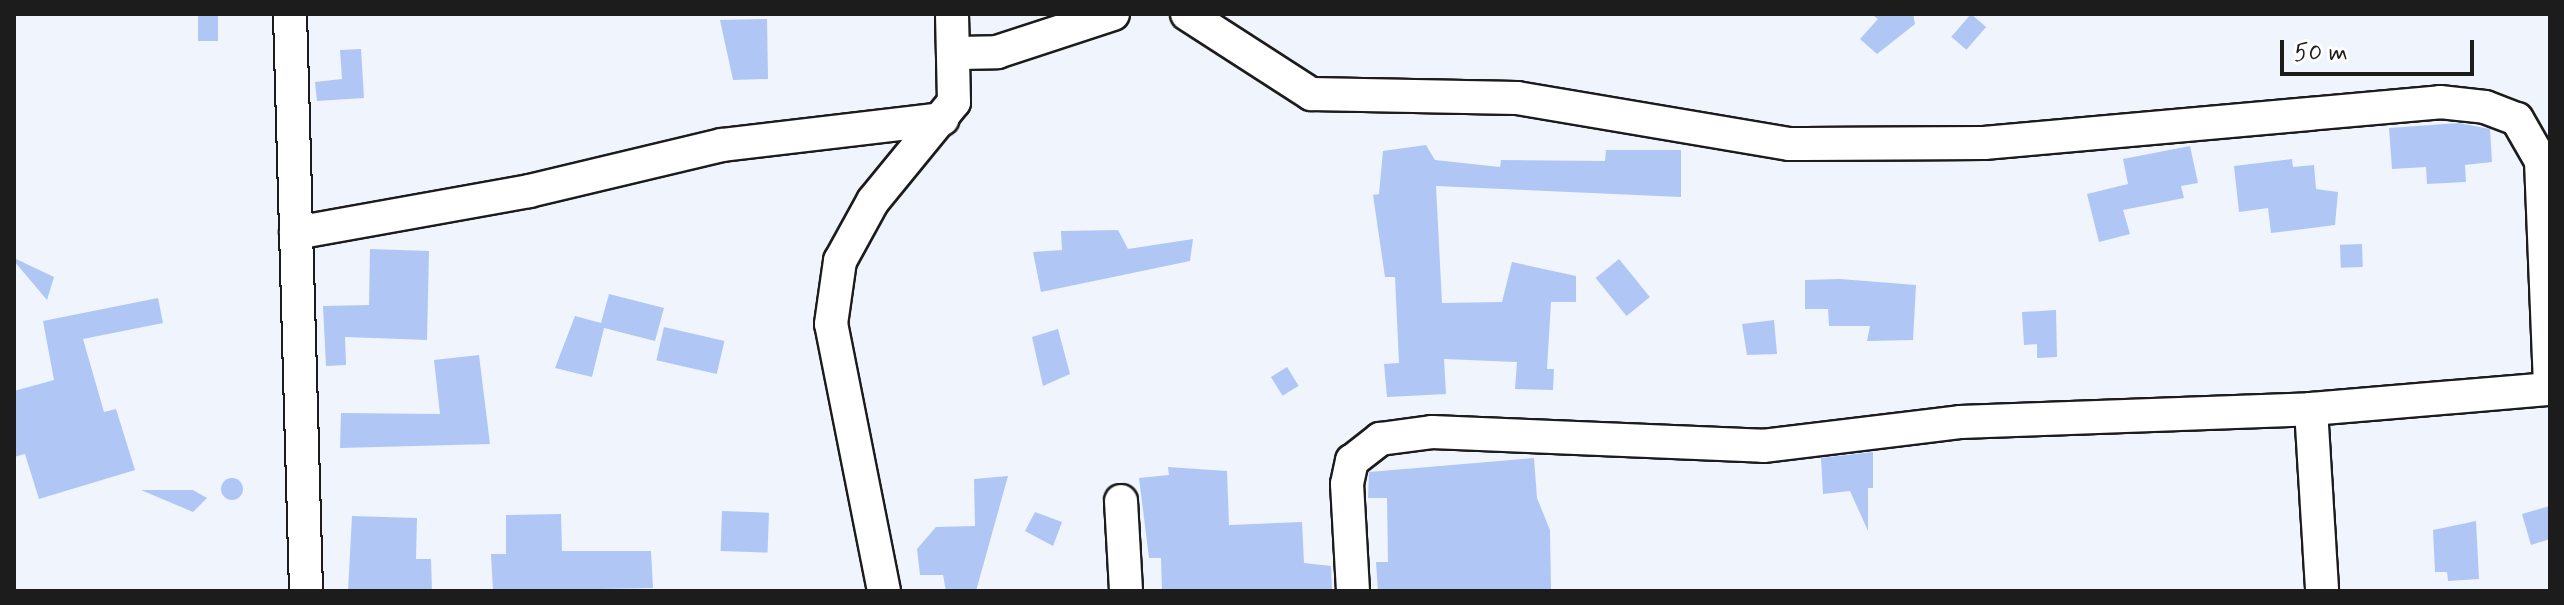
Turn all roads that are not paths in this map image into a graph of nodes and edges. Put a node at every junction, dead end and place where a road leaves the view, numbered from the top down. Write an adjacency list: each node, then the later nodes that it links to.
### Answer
1 (290, 14): 7 (street)
2 (952, 14): 5 (street)
3 (1113, 14): 5 (street)
4 (1187, 14): 8 (street)
5 (958, 53): 6 (street)
6 (942, 119): 7 (street); 13 (street)
7 (296, 233): 12 (street)
8 (2550, 382)
9 (2550, 389): 10 (street)
10 (2311, 409): 15 (street); 16 (street)
11 (1121, 501): 14 (street)
12 (306, 591)
13 (884, 591)
14 (1126, 591)
15 (1353, 591)
16 (2322, 591)

